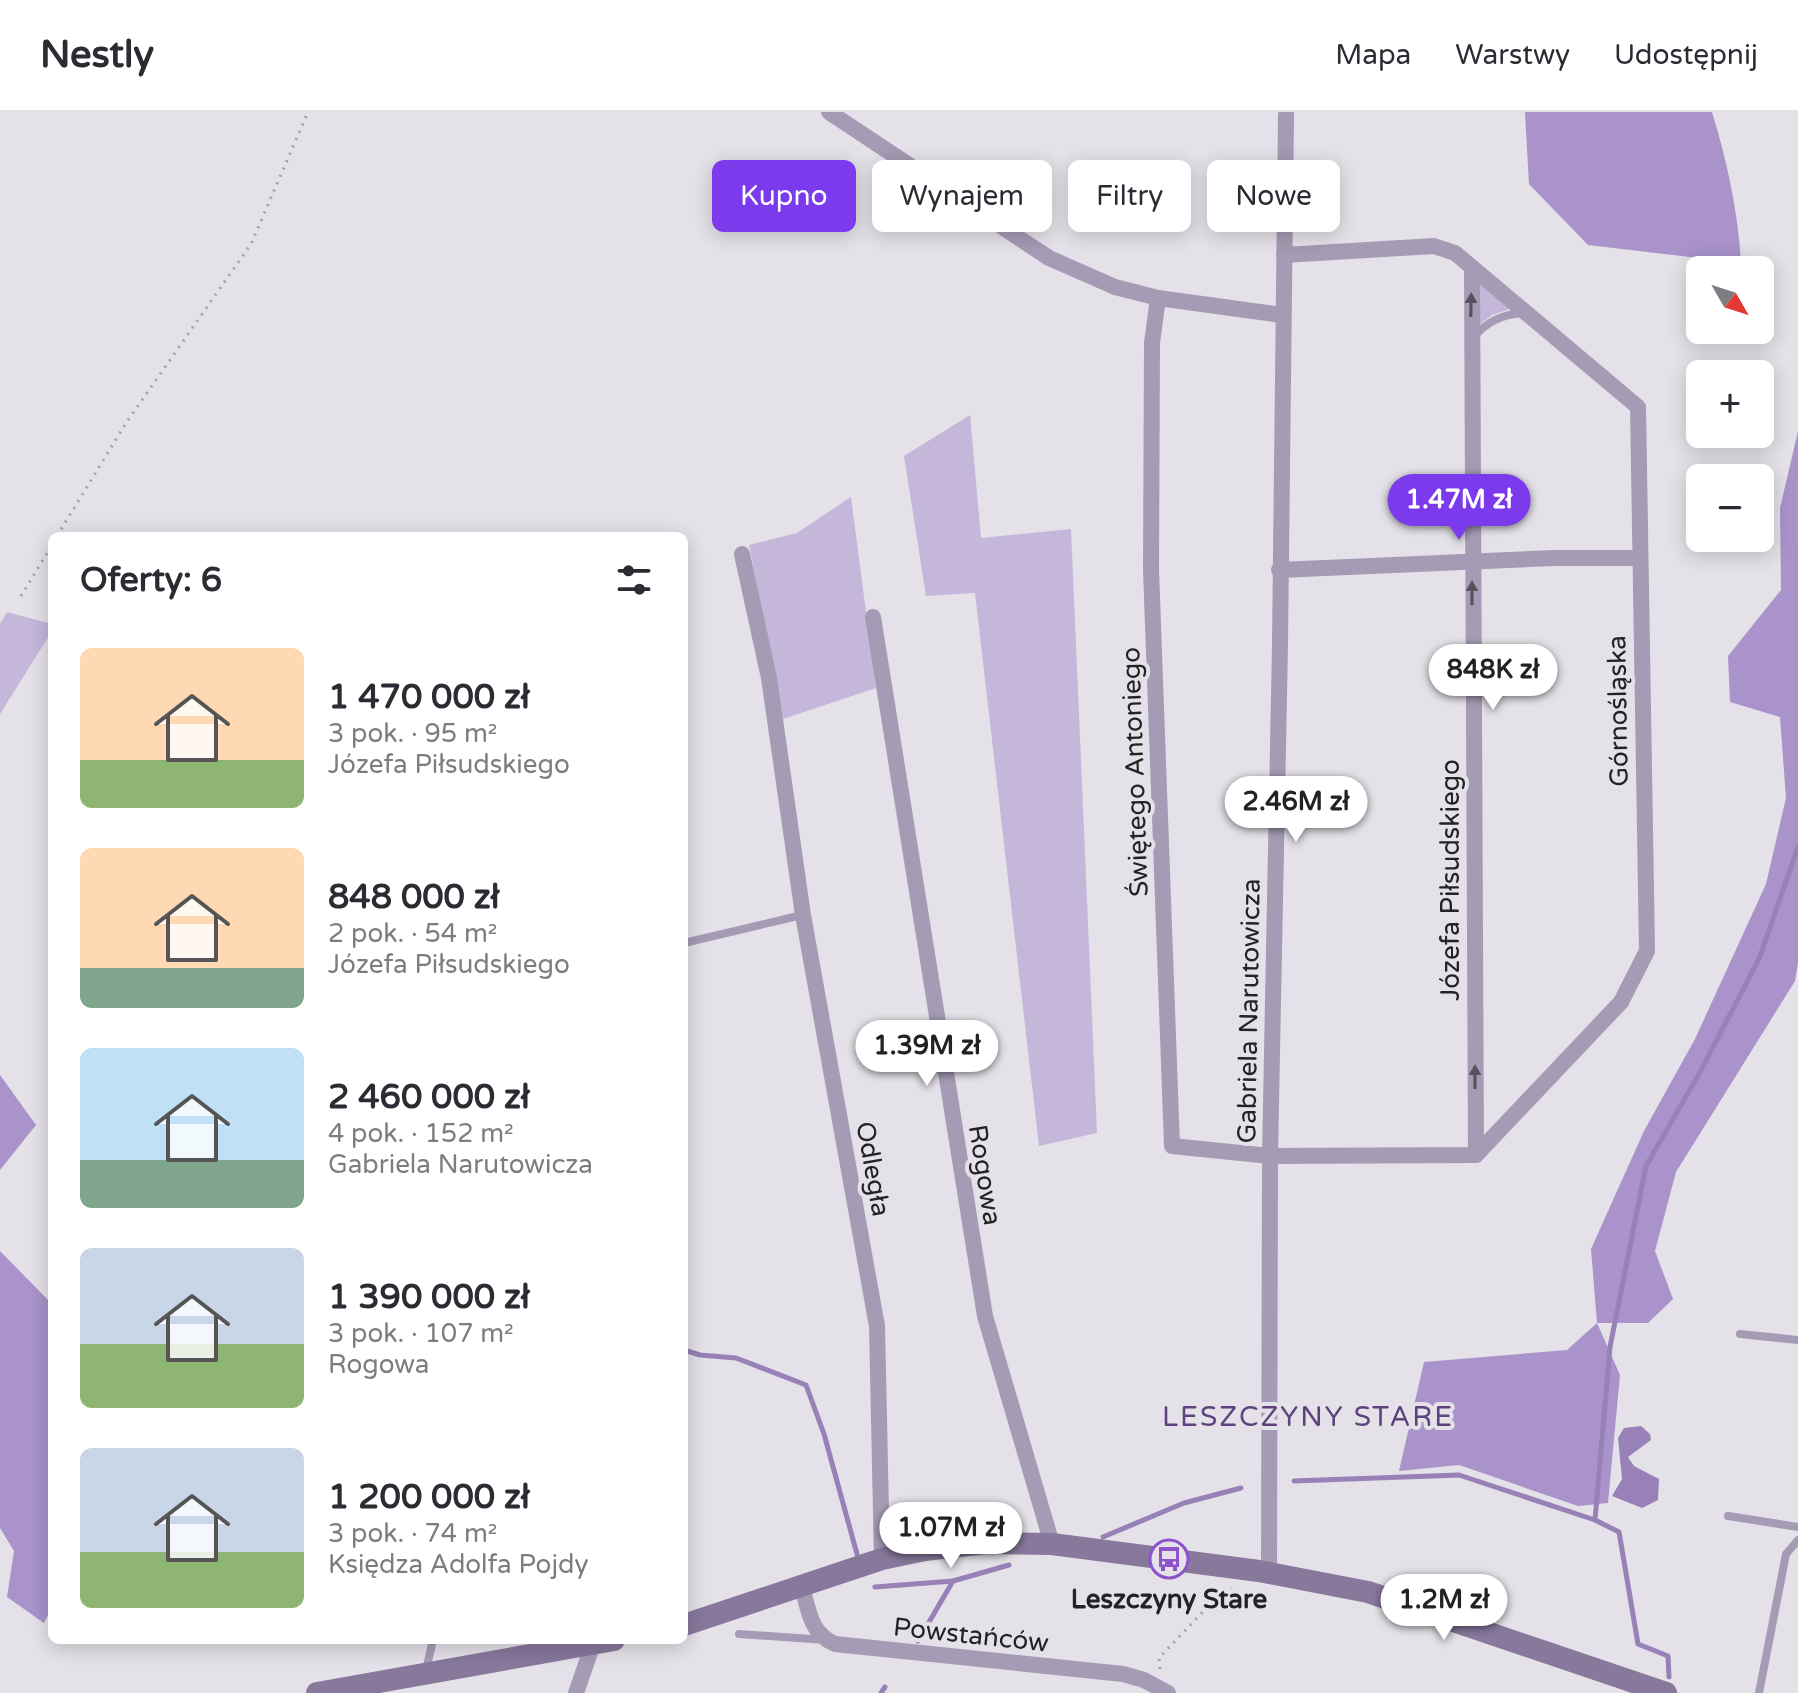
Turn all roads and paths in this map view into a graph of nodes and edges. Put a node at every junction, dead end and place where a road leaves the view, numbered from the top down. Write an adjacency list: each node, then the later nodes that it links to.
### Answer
1 (308, 112): 10 (path)
2 (829, 112): 6 (street)
3 (1286, 115): 4 (street, Gabriela Narutowicza)
4 (1284, 255): 5 (street, Górnośląska); 8 (street, Gabriela Narutowicza)
5 (1472, 268): 7 (street, Górnośląska); 9 (street, Józefa Piłsudskiego, one-way to 5)
6 (1158, 298): 8 (street); 21 (street, Świętego Antoniego)
7 (1524, 313): 9 (lane); 13 (street, Górnośląska)
8 (1282, 315): 15 (street, Gabriela Narutowicza)
9 (1470, 342): 14 (street, Józefa Piłsudskiego)
10 (59, 532)
11 (48, 552): 16 (path)
12 (742, 554): 18 (street, Odległa)
13 (1639, 558): 14 (street); 20 (street, Górnośląska)
14 (1472, 562): 15 (street); 20 (street, Józefa Piłsudskiego, one-way to 14)
15 (1279, 570): 21 (street, Gabriela Narutowicza)
16 (21, 596)
17 (873, 617): 27 (street, Rogowa)
18 (803, 915): 19 (lane); 28 (street, Odległa)
19 (688, 942)
20 (1476, 1155): 21 (street)
21 (1270, 1156): 29 (street, Gabriela Narutowicza)
22 (1740, 1334): 23 (lane)
23 (1798, 1340)
24 (1728, 1516): 25 (lane)
25 (1798, 1527)
26 (1798, 1540): 42 (lane)
27 (1052, 1544): 28 (street); 29 (street)
28 (882, 1559): 30 (street)
29 (1264, 1571): 38 (path); 41 (street)
30 (802, 1587): 31 (street); 33 (street)
31 (688, 1624)
32 (739, 1634): 33 (lane)
33 (826, 1640): 38 (street, Powstańców)
34 (432, 1644): 37 (lane)
35 (593, 1644): 37 (street)
36 (603, 1644): 40 (street)
37 (425, 1674): 39 (street)
38 (1162, 1690)
39 (317, 1693)
40 (576, 1693)
41 (1666, 1693)
42 (1759, 1693)

